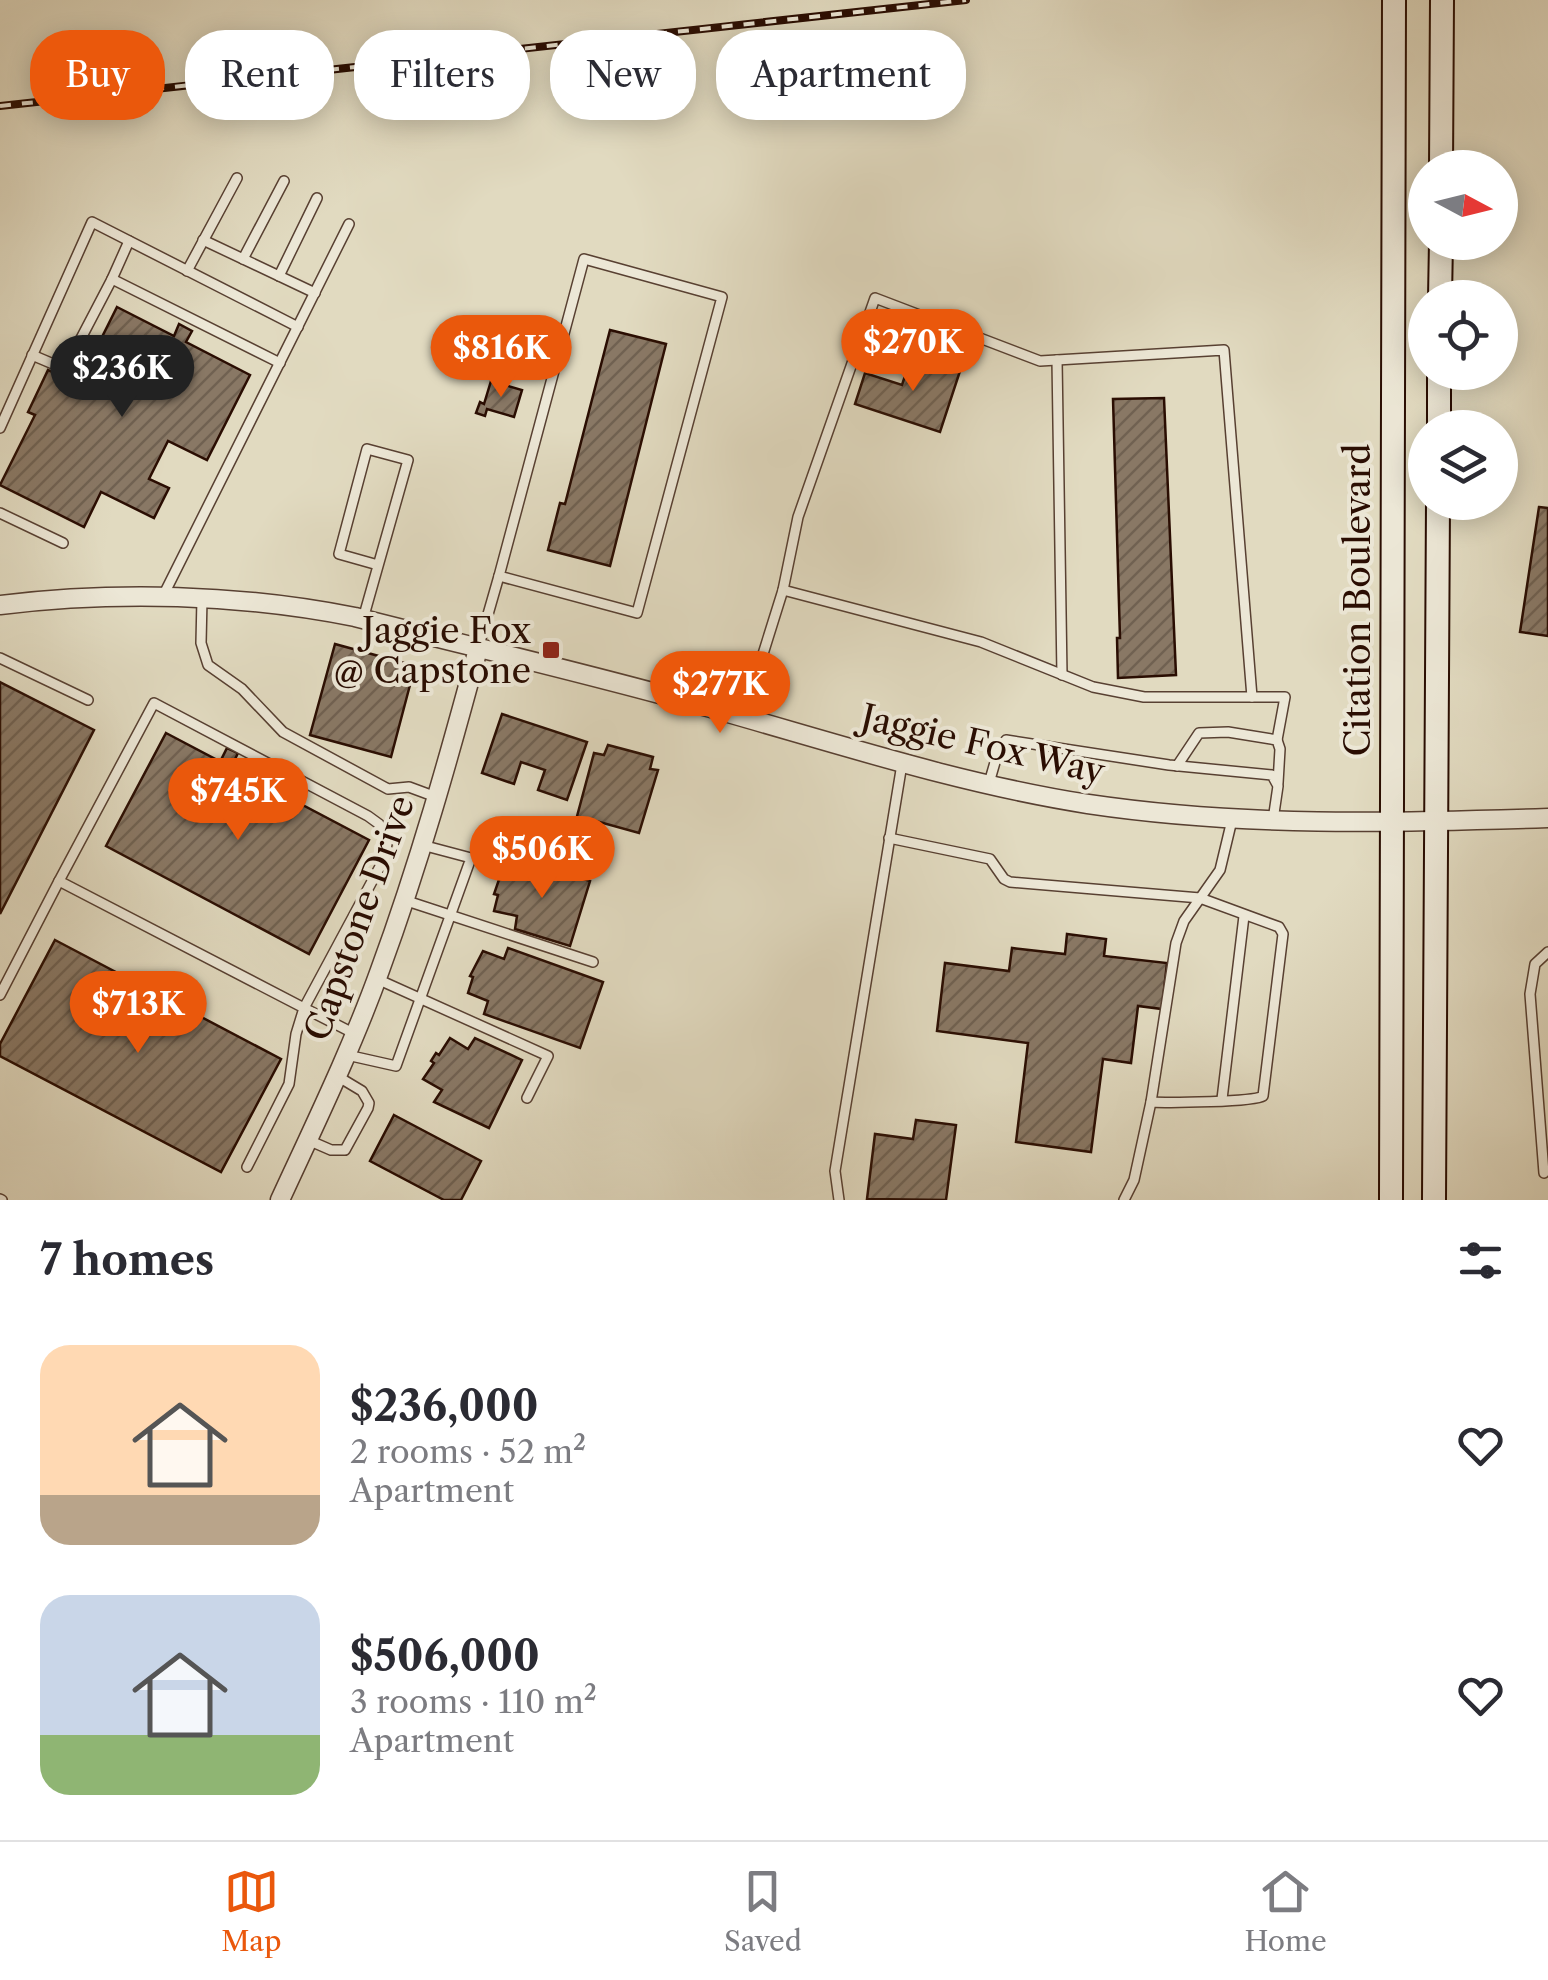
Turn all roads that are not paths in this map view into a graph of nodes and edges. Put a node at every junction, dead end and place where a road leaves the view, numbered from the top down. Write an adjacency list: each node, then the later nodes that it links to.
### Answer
1 (1394, 0): 46 (main road, Citation Boulevard)
2 (1442, 0): 3 (main road)
3 (1441, 150)
4 (237, 178): 8 (lane)
5 (284, 180): 10 (lane)
6 (317, 198): 12 (lane)
7 (350, 224): 14 (lane)
8 (203, 240): 10 (lane); 11 (lane)
9 (129, 241): 11 (lane); 13 (lane); 16 (lane)
10 (243, 259): 12 (lane)
11 (187, 271): 15 (lane)
12 (279, 276): 14 (lane)
13 (112, 279): 16 (lane); 18 (lane)
14 (315, 292): 15 (lane)
15 (298, 328): 18 (lane)
16 (32, 355): 19 (lane)
17 (1057, 360): 25 (lane); 32 (lane); 33 (lane)
18 (280, 362): 26 (lane)
19 (0, 428)
20 (0, 513): 22 (lane)
21 (1438, 520): 45 (main road)
22 (63, 543)
23 (378, 566): 23 (lane); 29 (lane)
24 (499, 576): 24 (lane); 30 (lane)
25 (783, 590): 32 (lane); 35 (lane)
26 (162, 599): 27 (street, Jaggie Fox Way); 28 (street, Jaggie Fox Way)
27 (202, 600): 29 (street, Jaggie Fox Way); 41 (lane)
28 (0, 605)
29 (363, 619): 30 (street, Jaggie Fox Way)
30 (478, 649): 35 (street, Jaggie Fox Way); 41 (street, Capstone Drive)
31 (0, 658): 34 (lane)
32 (1062, 674): 33 (lane)
33 (1252, 697): 36 (lane)
34 (88, 700)
35 (742, 718): 37 (street, Jaggie Fox Way)
36 (1276, 740): 38 (lane); 40 (lane)
37 (902, 761): 39 (street, Jaggie Fox Way); 47 (lane)
38 (1177, 766): 39 (lane); 40 (lane)
39 (988, 783): 43 (street, Jaggie Fox Way)
40 (1278, 786): 44 (lane)
41 (437, 798): 48 (street, Capstone Drive)
42 (1548, 818): 45 (street, Jaggie Fox Way)
43 (1232, 820): 44 (street, Jaggie Fox Way); 50 (lane)
44 (1272, 822): 46 (street, Jaggie Fox Way)
45 (1438, 822): 46 (street, Jaggie Fox Way); 73 (main road)
46 (1392, 824): 72 (main road, Citation Boulevard)
47 (888, 838): 50 (lane); 71 (lane)
48 (422, 846): 51 (street, Capstone Drive); 52 (lane)
49 (59, 881): 57 (lane); 59 (lane); 59 (lane)
50 (1200, 898): 53 (lane); 65 (lane)
51 (404, 900): 52 (lane); 56 (street, Capstone Drive)
52 (450, 916): 55 (lane); 58 (lane)
53 (1244, 916): 64 (lane); 64 (lane)
54 (1548, 952): 68 (lane)
55 (593, 962)
56 (377, 980): 58 (lane); 60 (street, Capstone Drive)
57 (0, 995)
58 (421, 998): 61 (lane); 63 (lane)
59 (304, 1008): 60 (lane); 67 (lane)
60 (356, 1034): 61 (street, Capstone Drive)
61 (346, 1055): 62 (street, Capstone Drive)
62 (337, 1076): 66 (street, Capstone Drive); 66 (lane)
63 (527, 1098)
64 (1222, 1098): 65 (lane)
65 (1151, 1102): 69 (lane)
66 (307, 1140): 70 (street, Capstone Drive)
67 (246, 1167)
68 (1544, 1173)
69 (1126, 1198)
70 (280, 1200)
71 (839, 1200)
72 (1391, 1200)
73 (1434, 1200)

